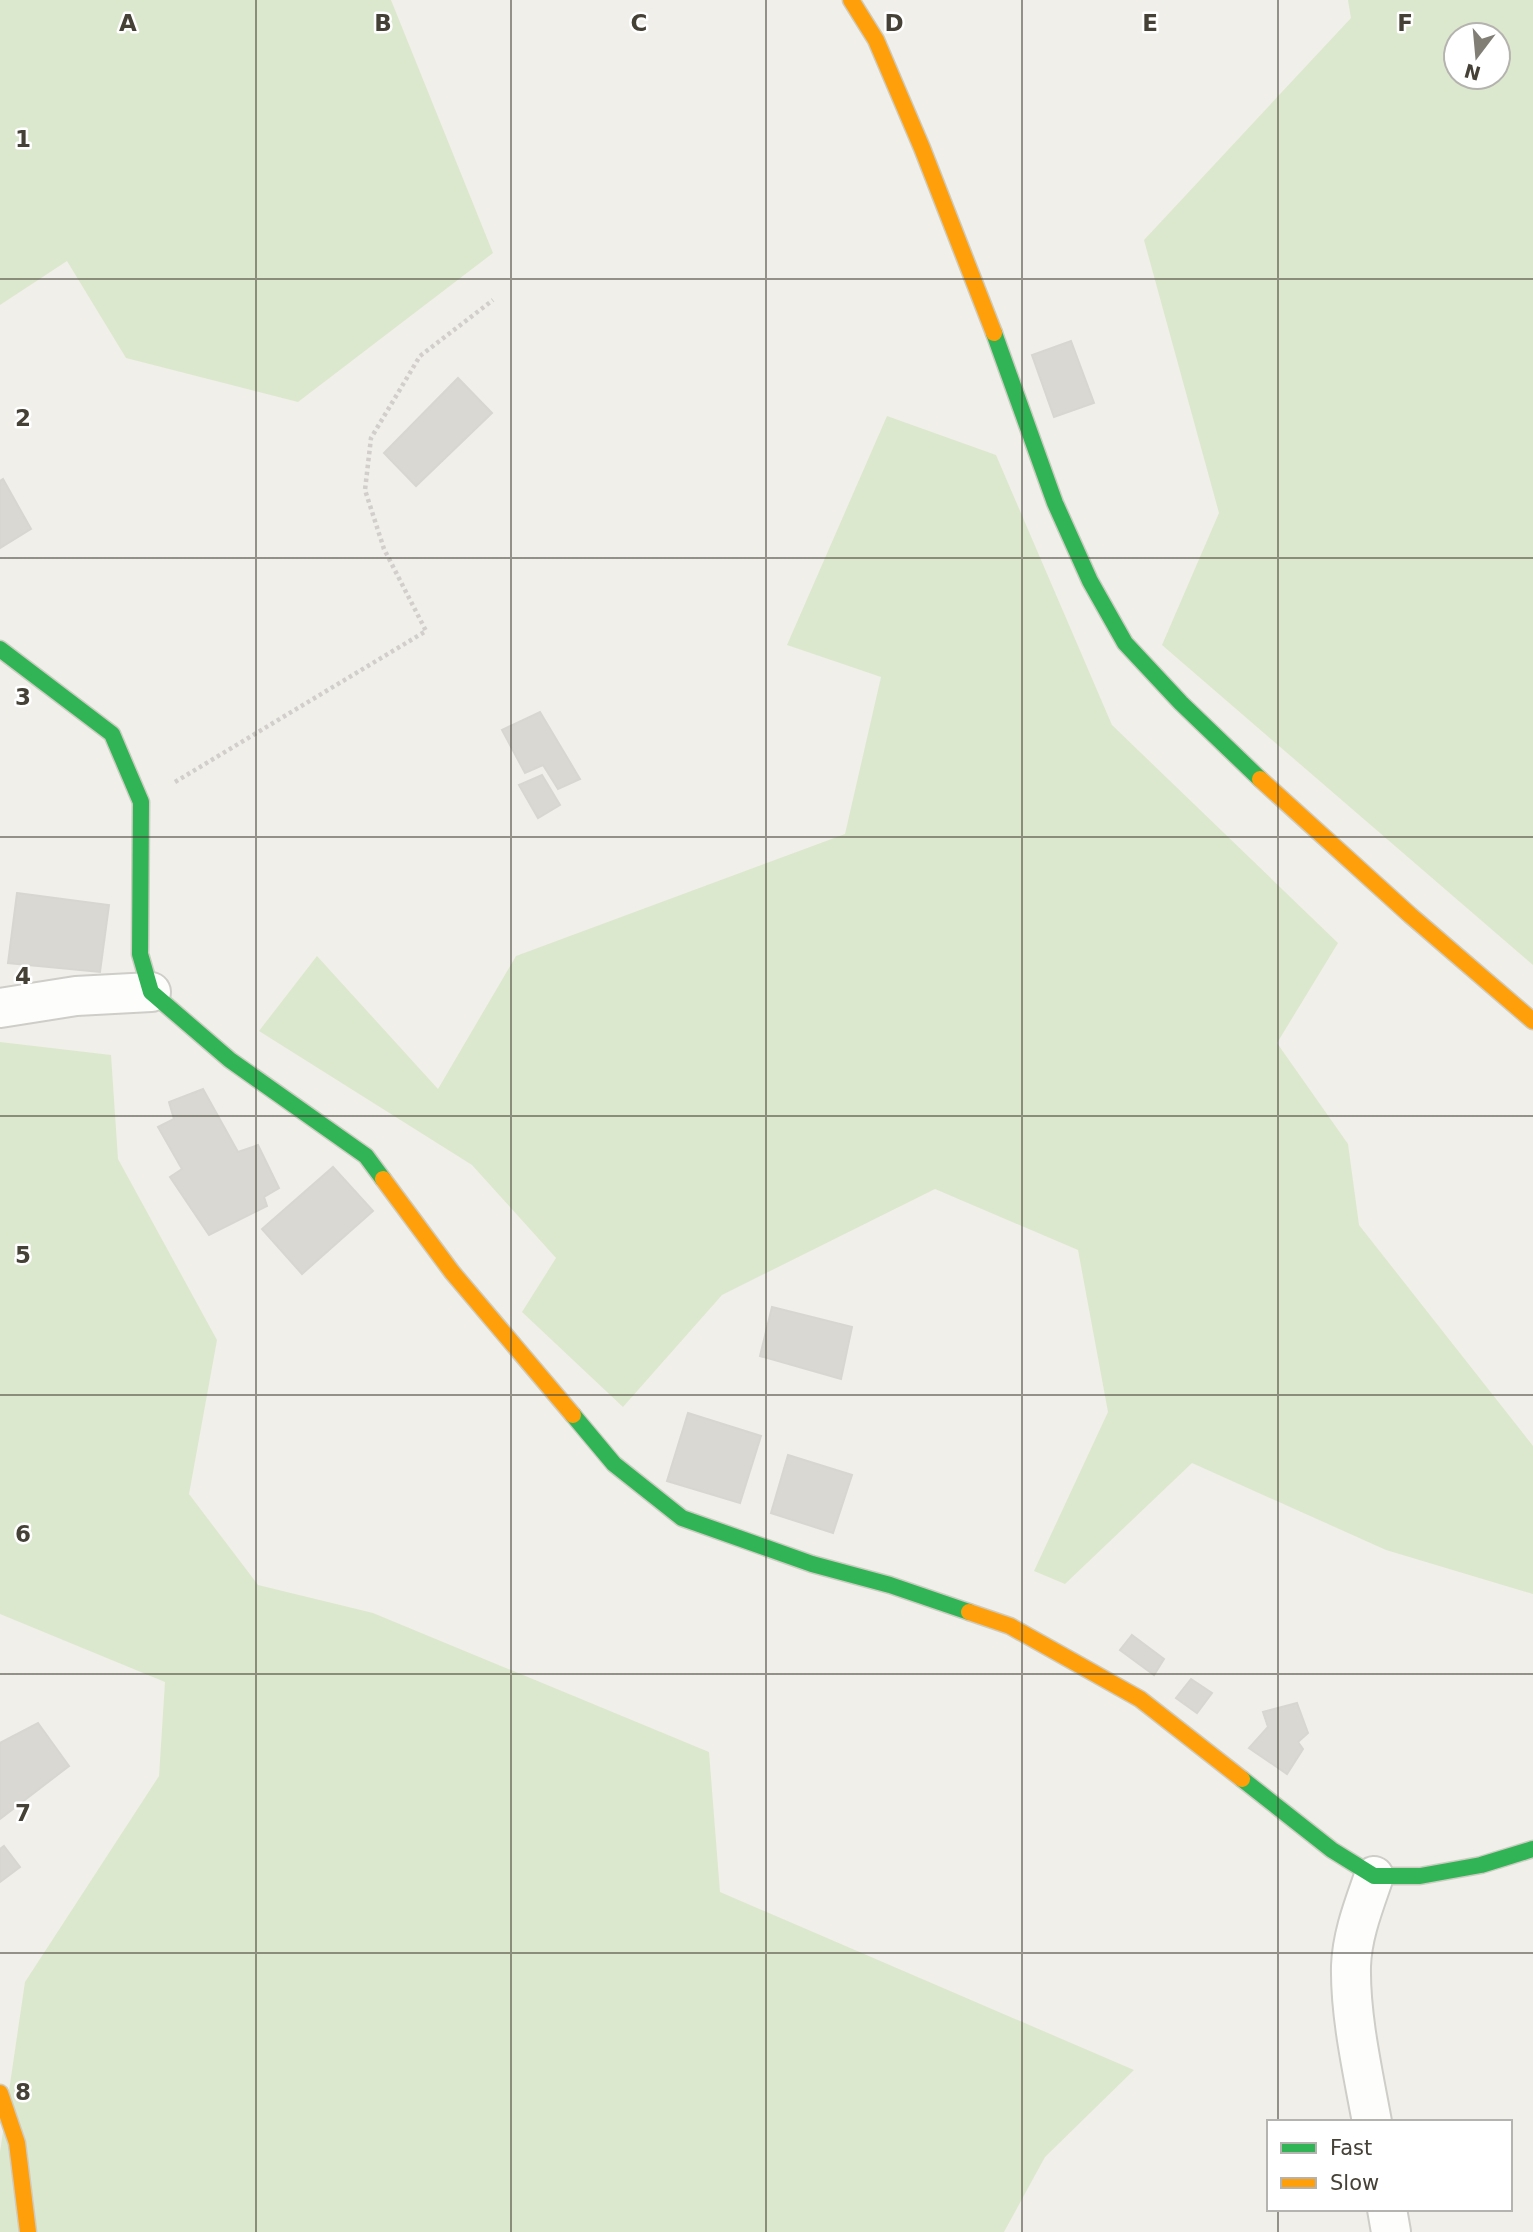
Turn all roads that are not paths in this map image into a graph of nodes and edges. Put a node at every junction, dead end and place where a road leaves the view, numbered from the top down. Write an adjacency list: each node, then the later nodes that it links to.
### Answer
1 (851, 0): 5 (street)
2 (0, 649): 3 (street)
3 (151, 992): 4 (street); 7 (street)
4 (0, 1008)
5 (1533, 1021)
6 (1533, 1849): 7 (street)
7 (1374, 1876): 9 (street)
8 (0, 2093): 11 (street)
9 (1372, 2120)
10 (1387, 2211): 12 (street)
11 (28, 2232)
12 (1391, 2232)

